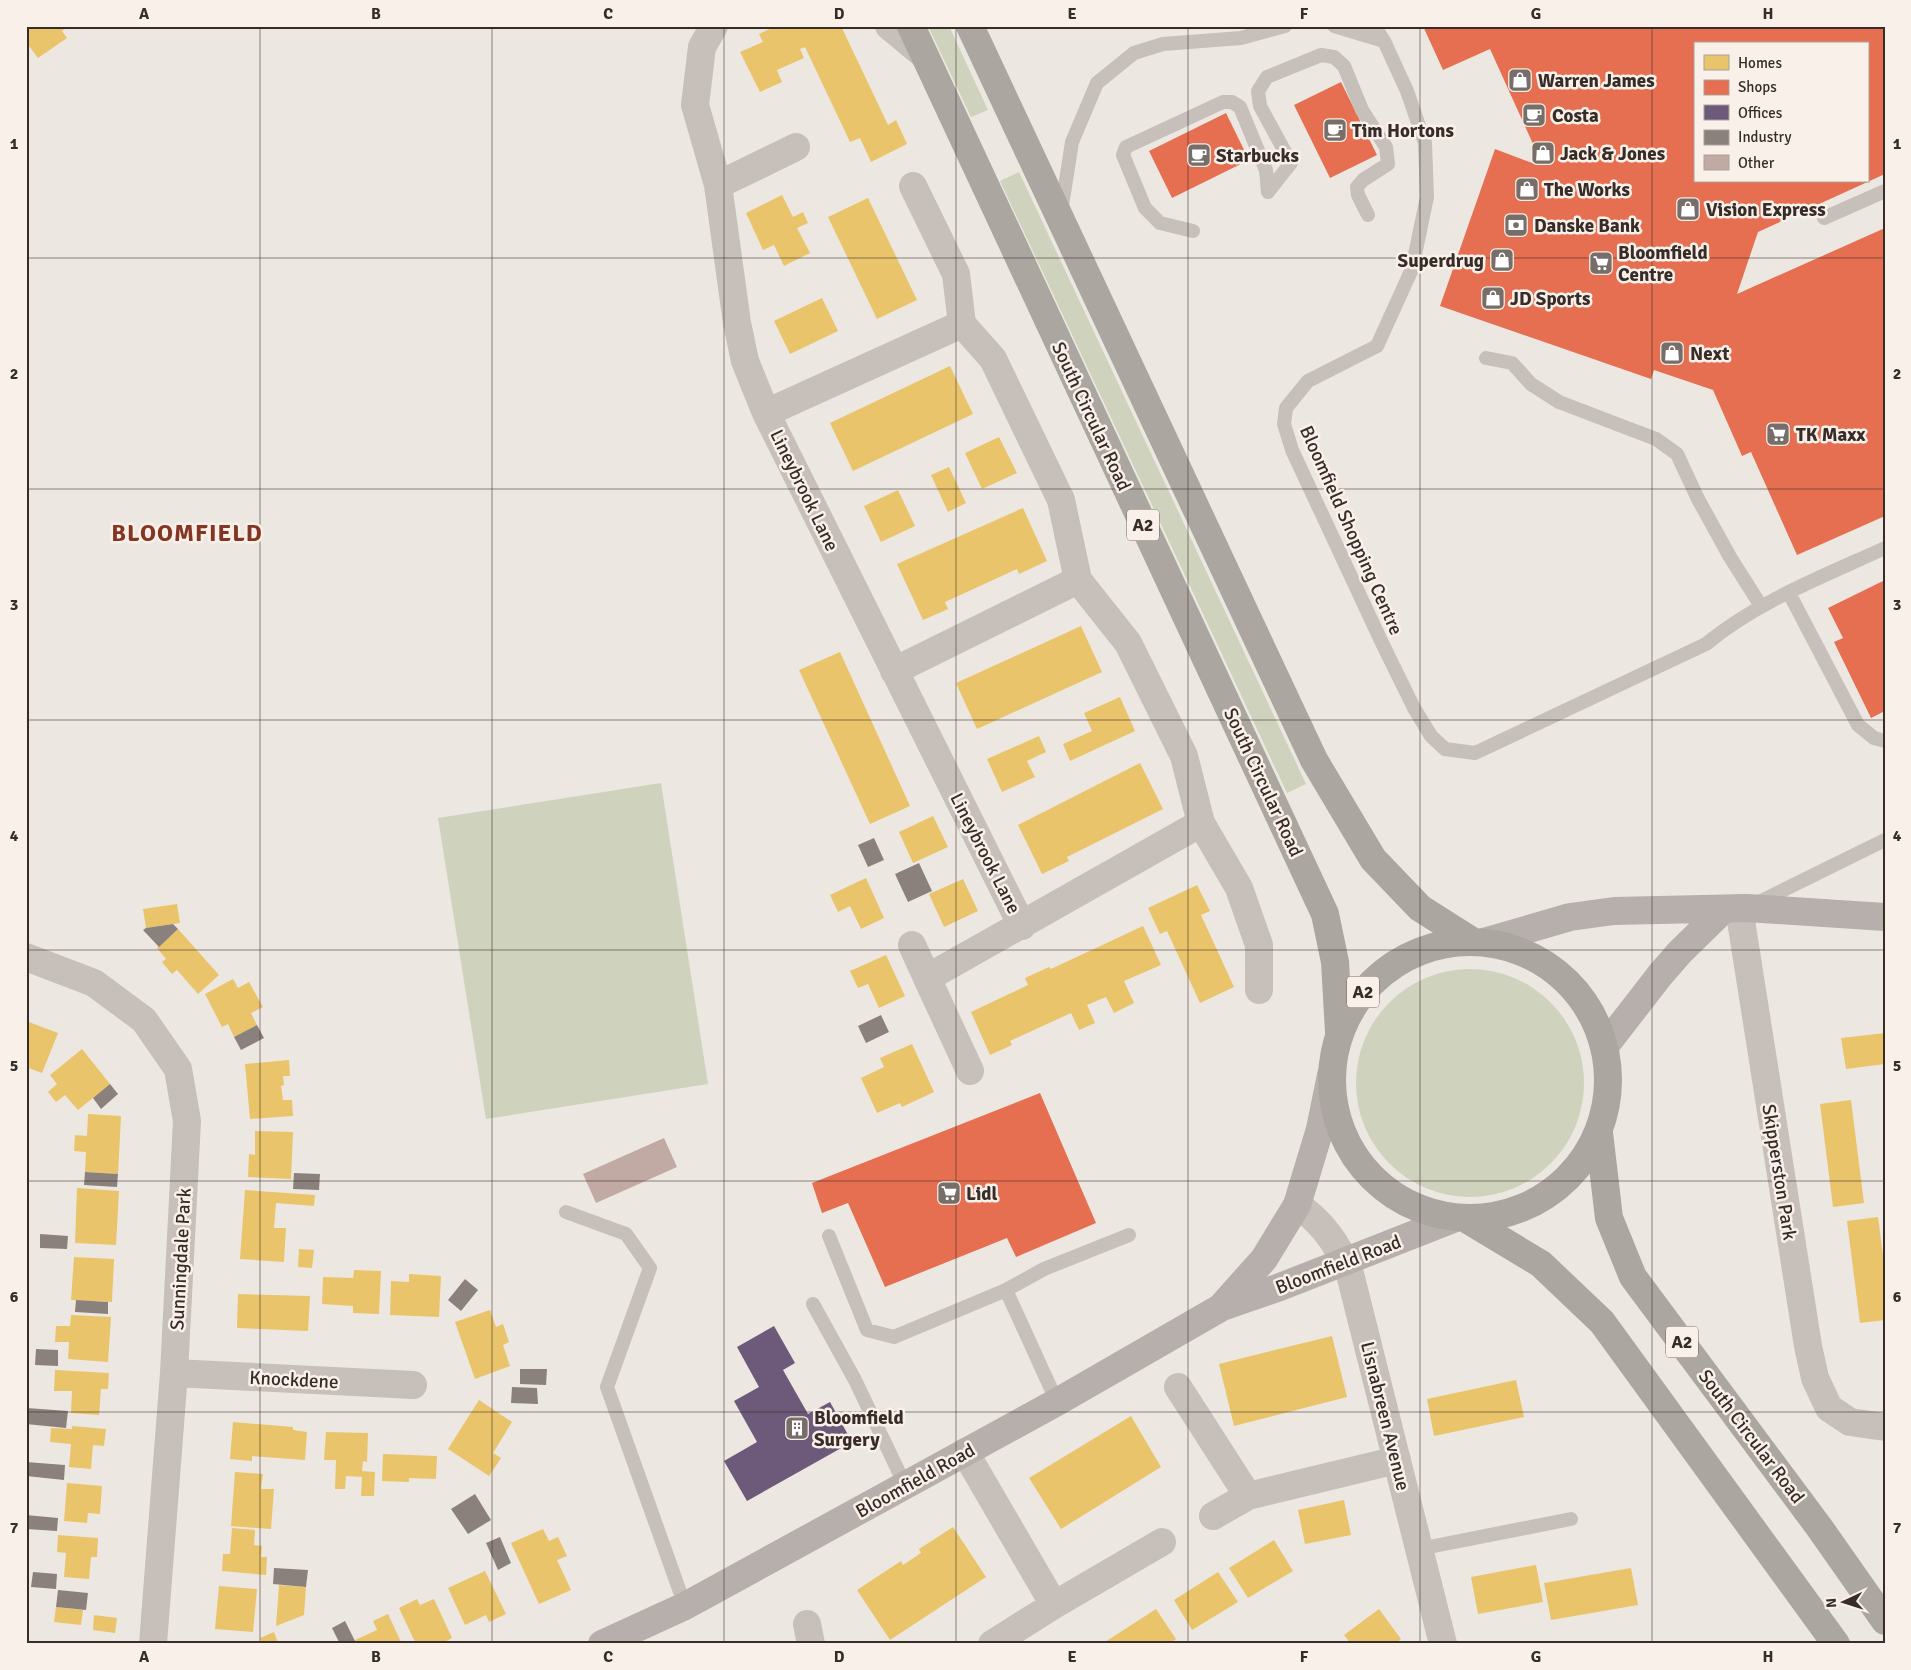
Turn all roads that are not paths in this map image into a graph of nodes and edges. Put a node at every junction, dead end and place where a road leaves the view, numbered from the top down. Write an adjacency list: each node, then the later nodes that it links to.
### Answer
1 (714, 26): 11 (street, Lineybrook Lane)
2 (888, 26): 9 (street)
3 (911, 26): 9 (highway, South Circular Road / A2)
4 (970, 26): 16 (highway, A2)
5 (1286, 26): 16 (lane)
6 (1334, 26): 8 (lane)
7 (1374, 26): 8 (lane, Bloomfield Shopping Centre)
8 (1384, 41): 24 (lane, Bloomfield Shopping Centre)
9 (924, 55): 37 (highway, South Circular Road / A2)
10 (796, 147): 11 (street)
11 (718, 185): 20 (street, Lineybrook Lane)
12 (913, 186): 18 (street)
13 (1885, 191): 15 (lane)
14 (1368, 215): 17 (lane)
15 (1824, 218)
16 (1060, 219): 32 (highway, A2)
17 (1193, 231)
18 (962, 324): 20 (street); 22 (street)
19 (1486, 358): 24 (lane)
20 (766, 413): 25 (street, Lineybrook Lane)
21 (1885, 548): 23 (lane, Bloomfield Shopping Centre)
22 (1078, 580): 25 (street); 27 (street)
23 (1789, 593): 24 (lane, Bloomfield Shopping Centre); 26 (lane)
24 (1761, 606)
25 (894, 671): 31 (street, Lineybrook Lane)
26 (1885, 741)
27 (1202, 824): 31 (street, Lineybrook Lane); 36 (street)
28 (1885, 840): 29 (lane)
29 (1737, 908): 30 (street); 32 (street); 38 (street); 55 (street, Skipperston Park)
30 (1885, 916)
31 (1022, 926): 35 (street, Lineybrook Lane)
32 (1478, 941): 37 (highway, A2); 38 (highway, A2)
33 (912, 945): 35 (street)
34 (26, 957): 51 (street, Sunningdale Park)
35 (927, 978): 39 (street)
36 (1259, 990)
37 (1339, 1032): 40 (highway, A2)
38 (1605, 1046): 41 (highway, A2)
39 (970, 1071)
40 (1331, 1075): 42 (street, Bloomfield Road); 44 (highway, A2)
41 (1599, 1133): 44 (highway, A2); 66 (highway, South Circular Road / A2)
42 (1297, 1205): 47 (street, Lisnabreen Avenue); 50 (street, Bloomfield Road)
43 (566, 1212): 65 (lane)
44 (1460, 1219): 47 (street, Bloomfield Road); 71 (highway, A2)
45 (1129, 1235): 48 (lane)
46 (829, 1236): 48 (lane)
47 (1345, 1261): 50 (street, Bloomfield Road); 57 (street, Lisnabreen Avenue)
48 (1006, 1290): 54 (lane)
49 (813, 1304): 58 (lane)
50 (1222, 1307): 54 (street, Bloomfield Road)
51 (174, 1373): 52 (street, Knockdene); 67 (street, Sunningdale Park)
52 (413, 1384)
53 (1178, 1387): 59 (street)
54 (1057, 1402): 56 (street, Bloomfield Road)
55 (1885, 1427)
56 (964, 1452): 58 (street, Bloomfield Road); 64 (street)
57 (1397, 1460): 59 (street); 63 (street, Lisnabreen Avenue)
58 (905, 1485): 65 (street, Bloomfield Road)
59 (1248, 1496): 60 (street)
60 (1213, 1516)
61 (1571, 1519): 63 (lane)
62 (1162, 1542): 64 (street)
63 (1419, 1549): 70 (street, Lisnabreen Avenue)
64 (1054, 1605): 69 (street)
65 (685, 1606): 68 (street, Bloomfield Road)
66 (1885, 1621)
67 (153, 1644)
68 (602, 1644)
69 (992, 1644)
70 (1443, 1644)
71 (1836, 1644)

